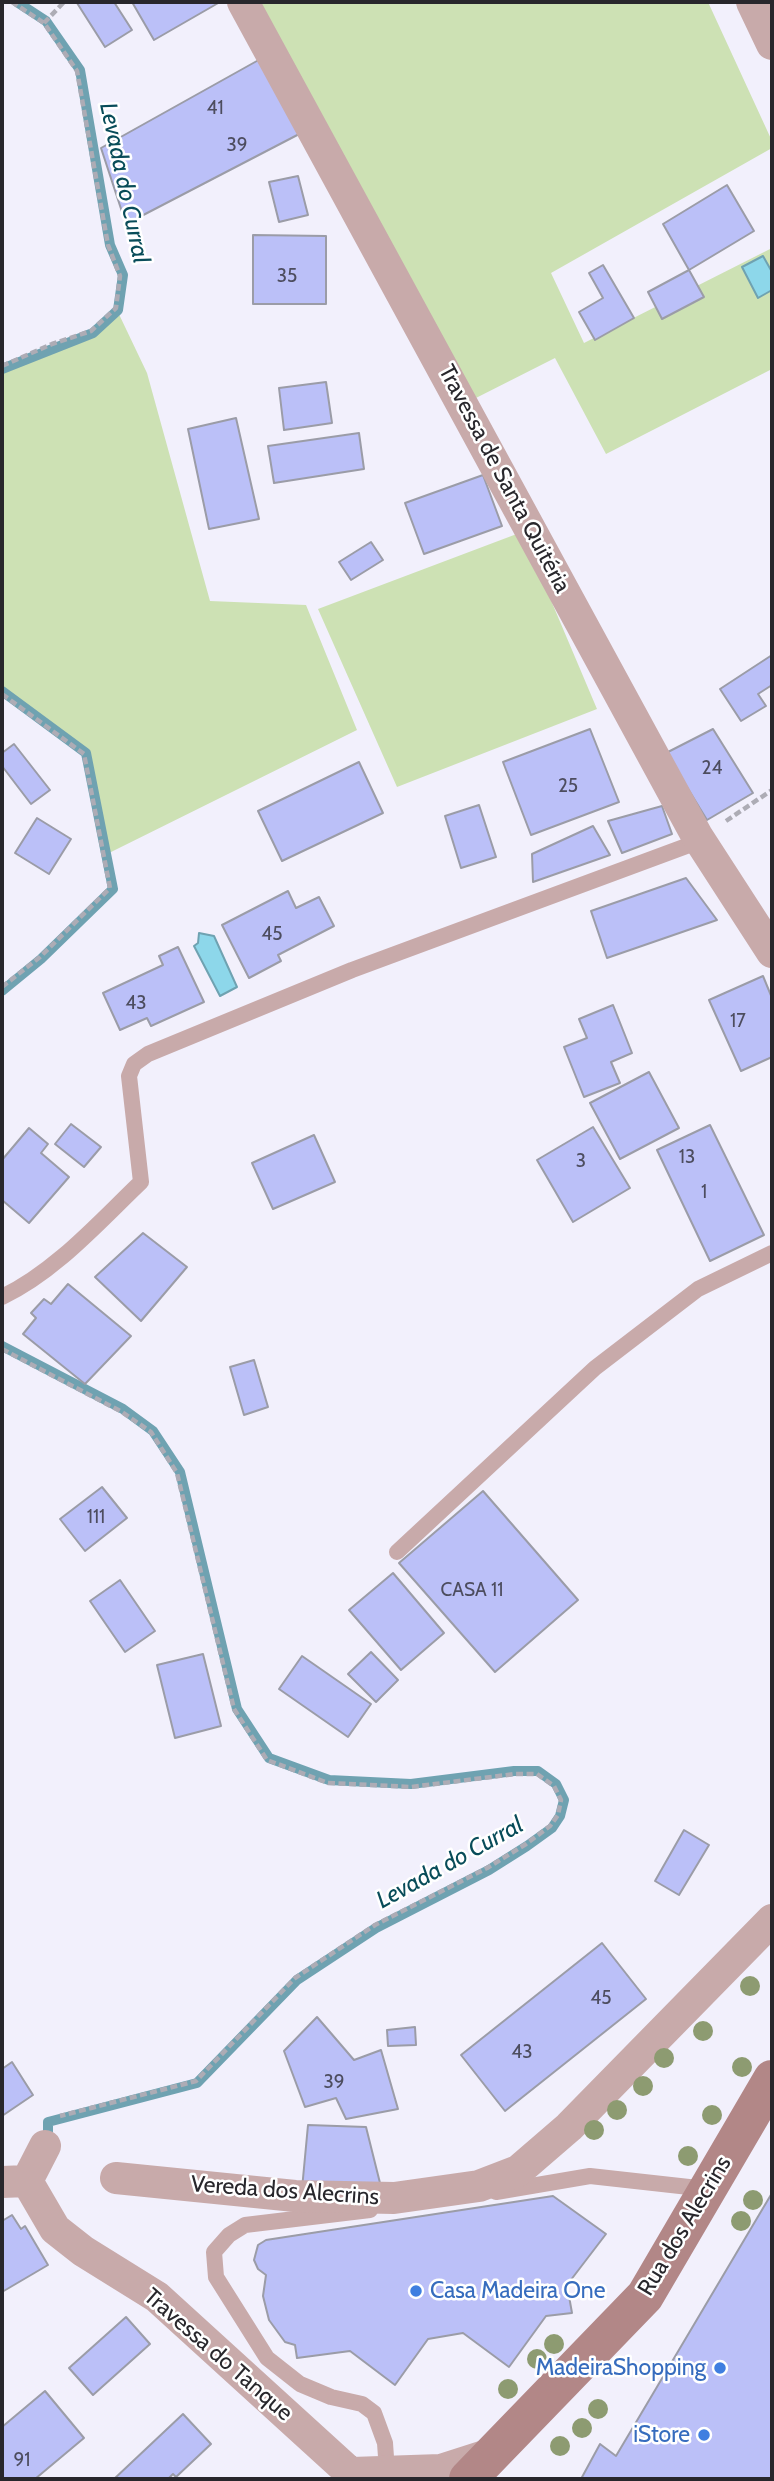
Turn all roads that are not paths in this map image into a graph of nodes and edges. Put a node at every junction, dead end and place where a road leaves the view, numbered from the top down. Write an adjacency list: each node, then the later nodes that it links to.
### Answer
1 (243, 2): 4 (street, Travessa de Santa Quitéria)
2 (752, 2): 3 (street)
3 (772, 44)
4 (698, 838): 5 (street, Travessa de Santa Quitéria); 7 (lane)
5 (772, 952)
6 (772, 1253): 8 (lane)
7 (2, 1297)
8 (397, 1552)
9 (772, 1920): 12 (street, Vereda dos Alecrins)
10 (772, 2079): 14 (street, Rua dos Alecrins)
11 (45, 2146): 13 (street, Travessa do Tanque)
12 (116, 2178)
13 (15, 2181): 17 (street, Travessa do Tanque)
14 (709, 2189): 15 (street, Rua dos Alecrins); 16 (lane)
15 (491, 2466): 16 (street, Travessa do Tanque); 18 (street, Rua dos Alecrins)
16 (389, 2475): 17 (street, Travessa do Tanque)
17 (353, 2477)
18 (468, 2479)

